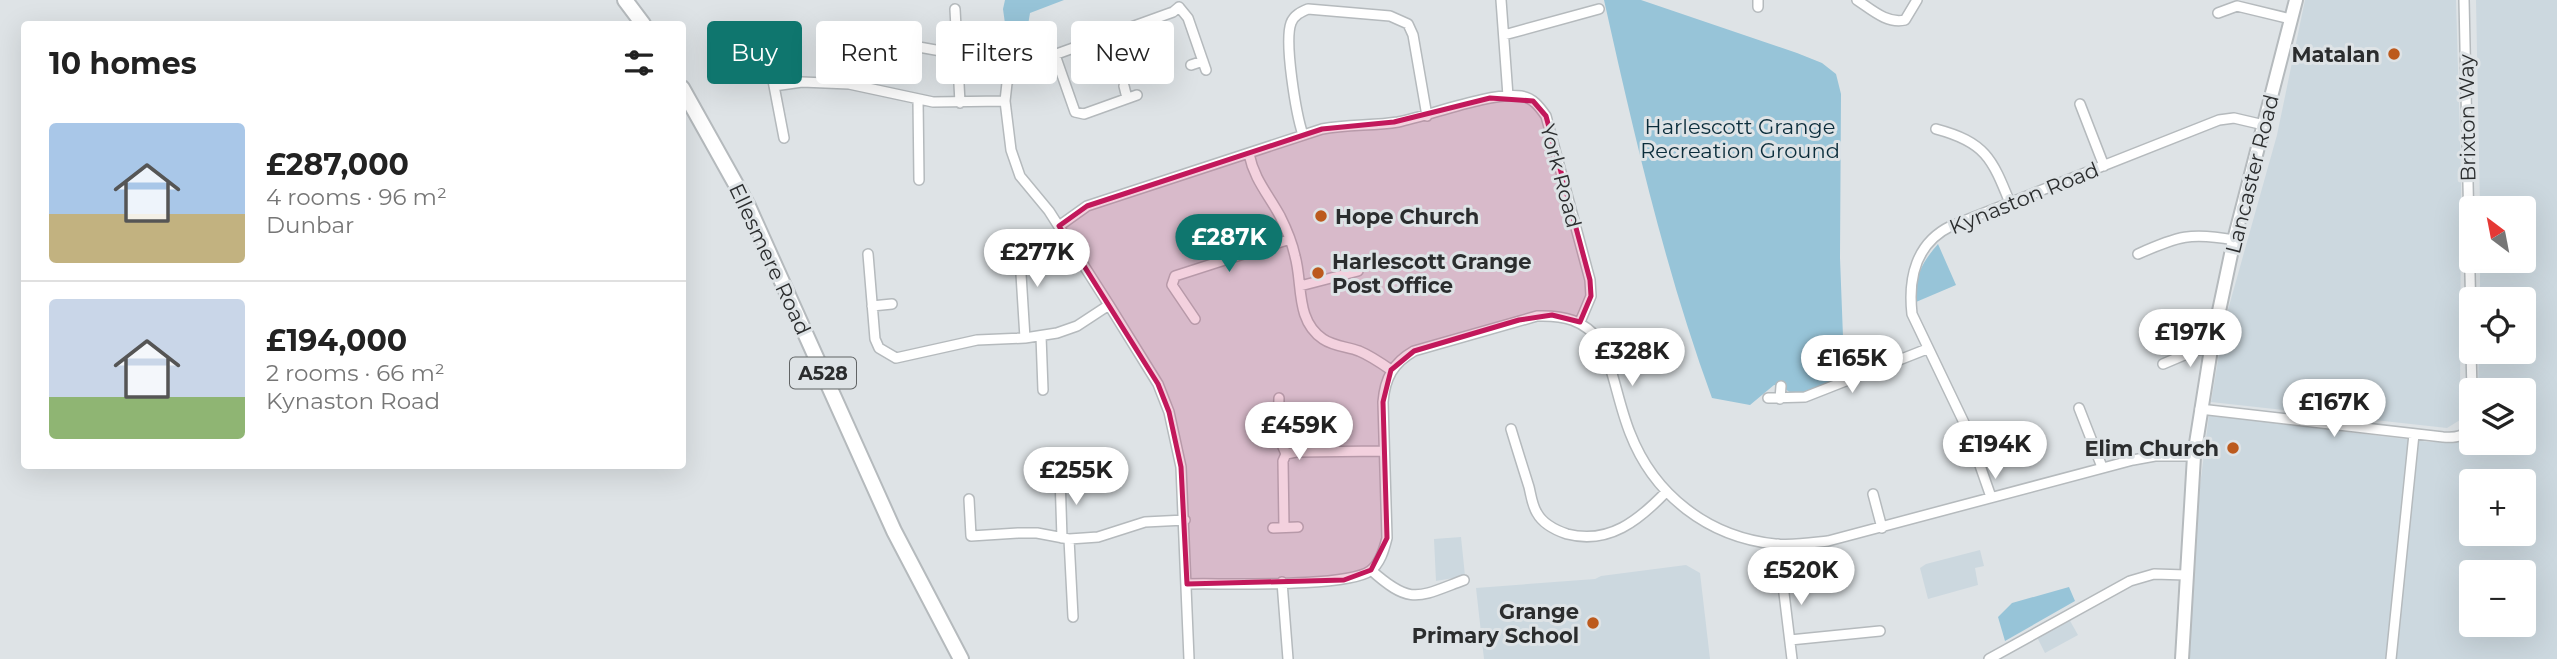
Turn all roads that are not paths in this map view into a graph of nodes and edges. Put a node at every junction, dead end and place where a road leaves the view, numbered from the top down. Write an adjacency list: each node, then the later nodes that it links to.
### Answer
1 (625, 0): 12 (main road)
2 (1501, 0): 14 (street)
3 (1857, 0): 4 (street)
4 (1917, 0)
5 (2296, 0): 11 (street, Lancaster Road)
6 (2464, 0): 45 (street, Brixton Way)
7 (1179, 4): 15 (street); 17 (street)
8 (955, 9): 13 (street)
9 (1599, 9): 14 (street)
10 (2218, 13): 11 (street)
11 (2291, 19): 29 (street, Lancaster Road)
12 (641, 21)
13 (955, 21)
14 (1504, 35): 23 (street)
15 (1057, 54)
16 (1057, 61): 21 (street)
17 (1191, 65)
18 (959, 84): 26 (street)
19 (1007, 84): 25 (street)
20 (774, 86): 24 (street); 32 (street)
21 (1124, 86)
22 (686, 95): 91 (main road, Ellesmere Road / A528)
23 (1508, 96): 28 (street); 50 (street, York Road)
24 (918, 100): 26 (street); 35 (street)
25 (1005, 101): 26 (street); 37 (street)
26 (960, 103)
27 (2080, 104): 34 (street)
28 (1427, 116): 31 (street); 31 (street)
29 (2264, 125): 34 (street, Kynaston Road); 39 (street, Lancaster Road)
30 (1936, 128): 36 (street)
31 (1303, 135): 33 (street)
32 (784, 138)
33 (1249, 154): 37 (street); 38 (street)
34 (2104, 166): 36 (street, Kynaston Road)
35 (919, 180)
36 (2010, 203): 53 (street, Kynaston Road)
37 (1059, 226): 47 (street)
38 (1290, 239): 44 (street); 49 (street)
39 (2234, 240): 42 (street); 54 (street, Lancaster Road)
40 (1019, 242): 52 (street)
41 (868, 254): 48 (street)
42 (2138, 254)
43 (1358, 271): 44 (street)
44 (1300, 286): 56 (street)
45 (2470, 287)
46 (892, 304): 48 (street)
47 (1109, 305): 51 (street); 76 (street)
48 (872, 306): 52 (street)
49 (1195, 320)
50 (1580, 322): 56 (street); 72 (street)
51 (1041, 336): 52 (street); 58 (street)
52 (1025, 338)
53 (1927, 349): 61 (street); 74 (street, Kynaston Road)
54 (2211, 349): 55 (street); 63 (street, Lancaster Road)
55 (2163, 364)
56 (1391, 370): 67 (street)
57 (1781, 386): 61 (street)
58 (1043, 390)
59 (1279, 398): 68 (street)
60 (1768, 398): 61 (street)
61 (1780, 398)
62 (2079, 408): 70 (street)
63 (2200, 409): 65 (street); 69 (street, Lancaster Road)
64 (1511, 429): 72 (street)
65 (2414, 434): 66 (street); 97 (street)
66 (2459, 436)
67 (1384, 451): 68 (street); 83 (street)
68 (1286, 454): 77 (street)
69 (2194, 456): 70 (street); 84 (street, Lancaster Road)
70 (2102, 467): 74 (street)
71 (1060, 476): 81 (street)
72 (1666, 492): 82 (street)
73 (1873, 494): 80 (street)
74 (1991, 497): 80 (street)
75 (968, 499): 81 (street)
76 (1185, 520): 81 (street); 87 (street)
77 (1284, 527): 78 (street); 79 (street)
78 (1298, 527)
79 (1273, 528)
80 (1882, 528): 82 (street)
81 (1065, 539): 88 (street)
82 (1778, 544): 90 (street)
83 (1371, 570): 85 (street); 86 (street)
84 (2186, 575): 95 (street); 96 (street, Lancaster Road)
85 (1464, 580)
86 (1282, 582): 87 (street); 93 (street)
87 (1187, 584): 92 (street)
88 (1073, 617)
89 (1880, 631): 90 (street)
90 (1790, 640): 94 (street)
91 (961, 659)
92 (1189, 659)
93 (1288, 659)
94 (1792, 659)
95 (1989, 659)
96 (2182, 659)
97 (2391, 659)

